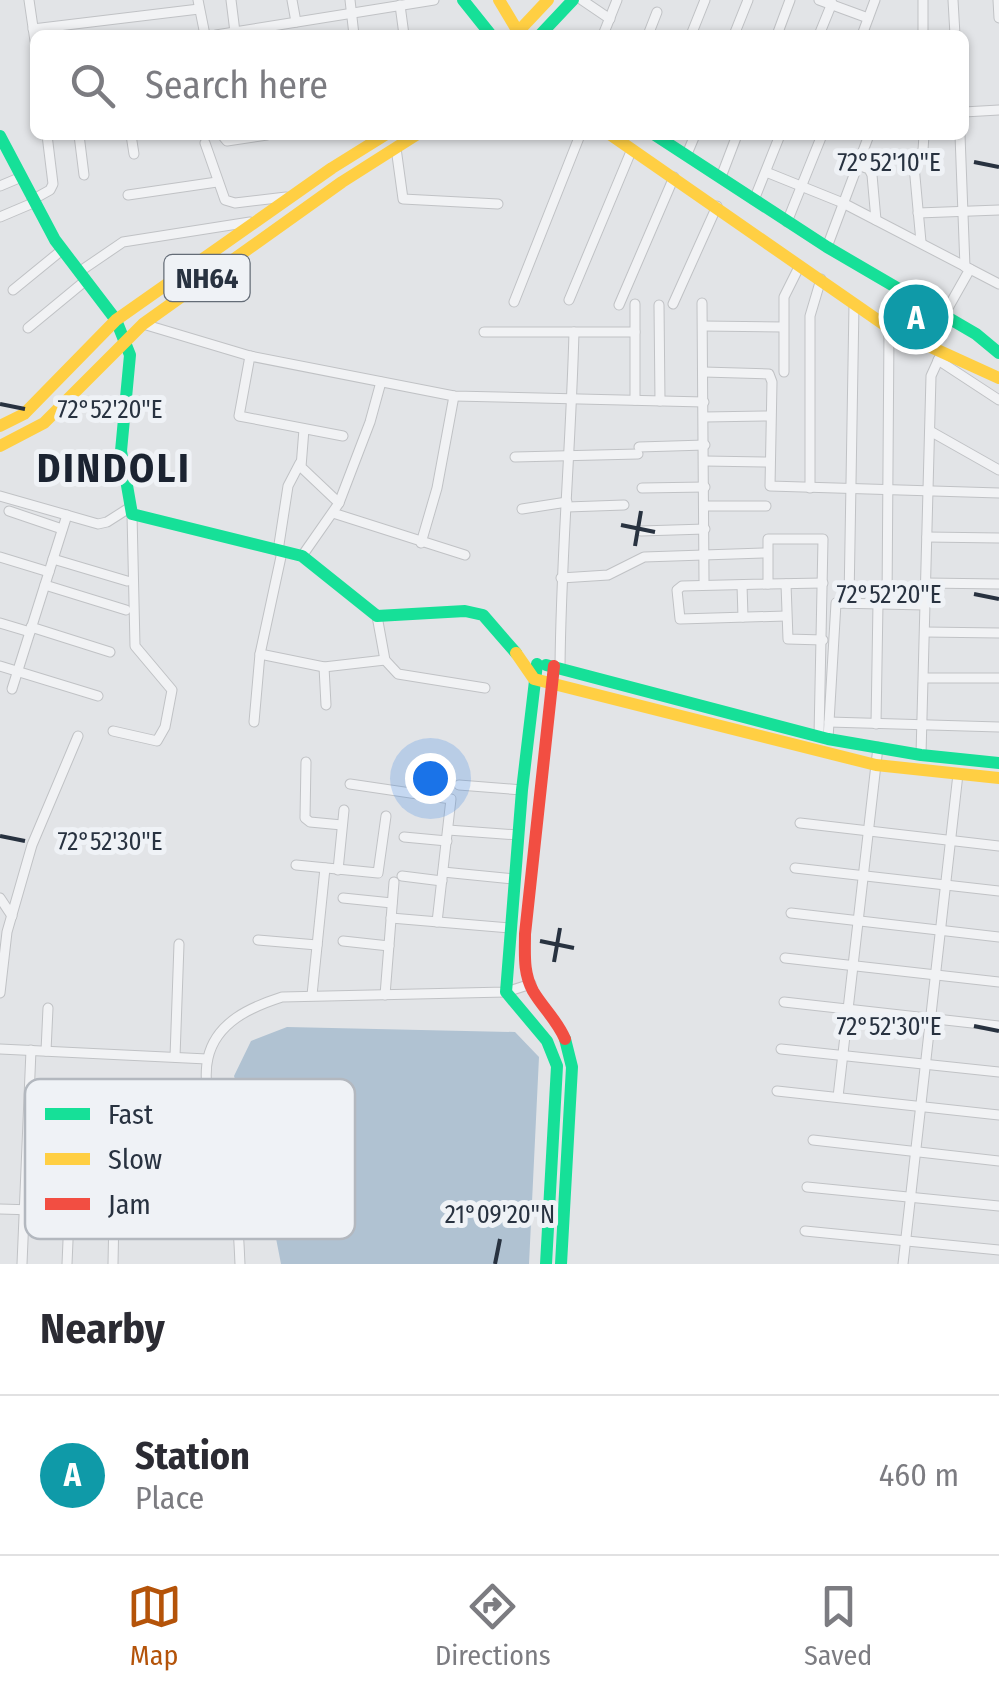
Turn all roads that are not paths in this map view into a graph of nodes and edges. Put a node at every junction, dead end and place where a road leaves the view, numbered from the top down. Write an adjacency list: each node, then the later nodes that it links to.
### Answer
1 (29, 0): 30 (street)
2 (231, 0): 34 (street)
3 (292, 0): 28 (street)
4 (350, 0): 24 (street)
5 (434, 0): 21 (street)
6 (462, 0): 38 (street)
7 (499, 0): 39 (street)
8 (548, 0): 40 (street)
9 (573, 0): 41 (street)
10 (582, 0): 27 (street)
11 (616, 0): 27 (street)
12 (705, 0): 44 (street)
13 (748, 0): 45 (street)
14 (790, 0): 46 (street)
15 (819, 0): 20 (street)
16 (876, 0): 29 (street)
17 (923, 0): 48 (street)
18 (953, 0): 49 (street)
19 (998, 0): 25 (street)
20 (832, 2): 29 (street); 47 (street)
21 (406, 3): 24 (street); 37 (street)
22 (198, 4): 26 (street); 33 (street)
23 (657, 12): 43 (street)
24 (352, 13): 28 (street); 36 (street)
25 (999, 18)
26 (113, 19): 31 (street); 32 (street)
27 (610, 19): 42 (street)
28 (296, 22): 35 (street)
29 (867, 28)
30 (33, 29): 31 (street)
31 (64, 30)
32 (114, 30)
33 (204, 30)
34 (235, 30)
35 (247, 30)
36 (354, 30)
37 (404, 30)
38 (483, 30)
39 (516, 30)
40 (522, 30)
41 (545, 30)
42 (605, 30)
43 (650, 30)
44 (693, 30)
45 (736, 30)
46 (778, 30)
47 (821, 30)
48 (923, 30)
49 (954, 30)
50 (999, 110): 51 (street)
51 (969, 112)
52 (48, 140): 85 (street)
53 (80, 140): 75 (street)
54 (132, 140): 71 (street)
55 (377, 140): 83 (street, NH64)
56 (408, 140): 69 (street, NH64)
57 (578, 140): 106 (street)
58 (618, 140): 70 (street)
59 (663, 140): 72 (street)
60 (692, 140): 72 (street)
61 (735, 140): 77 (street)
62 (778, 140): 74 (street)
63 (820, 140): 81 (street)
64 (867, 140): 73 (street)
65 (922, 140): 91 (street)
66 (960, 140): 90 (street)
67 (205, 143): 79 (street)
68 (2, 145): 78 (street)
69 (396, 148): 86 (street); 115 (street, NH64)
70 (632, 149): 76 (street); 105 (street)
71 (134, 154)
72 (687, 154): 77 (street)
73 (858, 165): 87 (street); 93 (street)
74 (766, 172): 81 (street); 84 (street)
75 (84, 175)
76 (674, 176): 88 (street); 112 (street)
77 (721, 177): 84 (street)
78 (19, 178): 80 (street); 85 (street)
79 (217, 182): 82 (street); 83 (street)
80 (0, 186)
81 (802, 186): 87 (street); 95 (street)
82 (128, 196)
83 (293, 196): 94 (street, NH64)
84 (754, 200): 95 (street)
85 (32, 202): 92 (street); 98 (street)
86 (498, 204)
87 (843, 204): 93 (street); 97 (street)
88 (717, 206): 99 (street); 110 (street)
89 (999, 210): 90 (street)
90 (962, 212): 91 (street); 100 (street)
91 (918, 213): 96 (street)
92 (0, 218)
93 (876, 220): 96 (street)
94 (257, 222): 101 (street); 114 (street, NH64)
95 (787, 222): 97 (street)
96 (921, 242): 100 (street)
97 (827, 247): 113 (street)
98 (62, 250): 101 (street); 104 (street)
99 (800, 267): 102 (street); 117 (street)
100 (968, 268): 103 (street); 113 (street)
101 (82, 276): 114 (street); 118 (street)
102 (820, 280): 111 (street); 153 (street)
103 (999, 284)
104 (13, 290)
105 (569, 300)
106 (514, 302)
107 (702, 302): 116 (street)
108 (634, 304): 122 (street)
109 (659, 304): 135 (street)
110 (672, 304)
111 (854, 304): 119 (street); 154 (street)
112 (619, 305)
113 (944, 315): 124 (street)
114 (116, 320): 123 (street); 139 (street, NH64)
115 (143, 324): 123 (street, NH64); 125 (street)
116 (703, 326): 117 (street); 127 (street)
117 (782, 327): 128 (street)
118 (28, 328)
119 (889, 328): 126 (street); 155 (street)
120 (484, 332): 121 (street)
121 (574, 332): 122 (street); 132 (street)
122 (635, 332): 133 (street)
123 (124, 340): 143 (street, NH64); 166 (street)
124 (997, 351)
125 (250, 356): 130 (street); 140 (street)
126 (939, 357): 129 (street); 134 (street); 141 (street)
127 (704, 372): 136 (street); 137 (street)
128 (784, 372)
129 (999, 378)
130 (381, 382): 131 (street); 159 (street)
131 (454, 396): 132 (street); 174 (street)
132 (572, 399): 133 (street); 145 (street)
133 (635, 400): 135 (street)
134 (999, 400)
135 (660, 401): 136 (street)
136 (704, 402): 138 (street)
137 (770, 416): 138 (street); 148 (street)
138 (704, 417): 144 (street)
139 (0, 426)
140 (304, 430): 142 (street); 149 (street)
141 (930, 431): 150 (street); 156 (street)
142 (343, 436)
143 (7, 443)
144 (705, 445): 145 (street); 147 (street)
145 (571, 453): 146 (street); 160 (street)
146 (514, 456)
147 (705, 462): 148 (street); 152 (street)
148 (768, 462): 153 (street)
149 (300, 463): 159 (street); 175 (street)
150 (999, 470)
151 (642, 488): 152 (street)
152 (705, 488): 162 (street)
153 (810, 488): 154 (street)
154 (852, 489): 155 (street); 193 (street)
155 (888, 490): 156 (street); 194 (street)
156 (929, 491): 157 (street); 172 (street)
157 (999, 492)
158 (0, 496): 168 (street)
159 (339, 502): 167 (street)
160 (567, 505): 161 (street); 164 (street); 183 (street)
161 (624, 505)
162 (705, 506): 163 (street); 170 (street)
163 (766, 506)
164 (522, 508)
165 (9, 511): 169 (street)
166 (130, 511): 168 (street); 175 (street); 226 (street)
167 (333, 513): 174 (street); 179 (street)
168 (67, 515): 169 (street)
169 (62, 529): 181 (street)
170 (704, 529): 171 (street); 177 (street)
171 (641, 531)
172 (927, 537): 173 (street); 190 (street)
173 (999, 538)
174 (420, 543): 178 (street)
175 (280, 551): 179 (street); 206 (street)
176 (763, 553): 177 (street)
177 (704, 554): 183 (street); 184 (street)
178 (465, 555)
179 (302, 556): 197 (street)
180 (0, 557): 182 (street)
181 (53, 559): 182 (street); 185 (street)
182 (49, 572): 192 (street)
183 (561, 578): 211 (street)
184 (704, 580)
185 (127, 581)
186 (823, 583): 188 (street); 189 (street); 204 (street)
187 (742, 584): 188 (street); 199 (street); 199 (street)
188 (768, 584): 189 (street)
189 (786, 584): 198 (street)
190 (926, 584): 191 (street); 195 (street)
191 (999, 584)
192 (45, 585): 196 (street); 201 (street)
193 (849, 601): 194 (street); 222 (street)
194 (882, 603): 195 (street); 223 (street)
195 (925, 605): 202 (street)
196 (126, 610)
197 (377, 616): 207 (street); 208 (street)
198 (786, 616): 199 (street); 204 (street)
199 (743, 618)
200 (0, 623): 201 (street)
201 (30, 630): 205 (street); 212 (street)
202 (925, 632): 203 (street); 213 (street)
203 (999, 633)
204 (823, 640): 228 (street)
205 (110, 652)
206 (260, 654): 210 (street); 221 (street)
207 (385, 660): 210 (street); 217 (street)
208 (530, 665): 211 (street); 215 (street)
209 (0, 666): 212 (street)
210 (324, 667): 220 (street)
211 (557, 667): 216 (street); 228 (street)
212 (18, 672): 218 (street); 219 (street)
213 (924, 678): 214 (street); 224 (street)
214 (999, 678)
215 (534, 679): 216 (street); 238 (street)
216 (551, 682): 233 (street); 279 (street)
217 (485, 688)
218 (12, 689)
219 (98, 696)
220 (326, 705)
221 (254, 722)
222 (829, 722): 223 (street); 228 (street)
223 (876, 724): 224 (street)
224 (922, 725): 225 (street); 230 (street)
225 (999, 727)
226 (113, 731)
227 (78, 736): 263 (street)
228 (824, 737): 229 (street)
229 (878, 747): 230 (street); 233 (street)
230 (922, 755): 232 (street)
231 (306, 762): 242 (street)
232 (999, 762)
233 (876, 765): 234 (street); 244 (street)
234 (958, 774): 235 (street); 247 (street)
235 (999, 778)
236 (350, 784): 243 (street)
237 (459, 785): 238 (street)
238 (522, 790): 245 (street)
239 (344, 810): 242 (street)
240 (386, 816): 253 (street)
241 (800, 823): 244 (street)
242 (342, 826): 253 (street)
243 (448, 830): 245 (street); 248 (street)
244 (868, 831): 247 (street); 254 (street)
245 (518, 835): 256 (street)
246 (404, 836): 248 (street)
247 (952, 841): 249 (street); 257 (street)
248 (446, 842): 255 (street)
249 (999, 846)
250 (296, 865): 251 (street)
251 (324, 868): 253 (street); 273 (street)
252 (795, 868): 254 (street)
253 (338, 870)
254 (864, 876): 257 (street); 265 (street)
255 (442, 877): 256 (street); 261 (street); 266 (street)
256 (514, 879): 267 (street)
257 (947, 885): 258 (street); 268 (street)
258 (999, 891)
259 (0, 898): 263 (street)
260 (343, 898): 261 (street)
261 (392, 903): 264 (street)
262 (792, 913): 265 (street)
263 (12, 916): 281 (street)
264 (391, 918): 266 (street); 274 (street)
265 (860, 921): 268 (street); 276 (street)
266 (437, 922): 267 (street)
267 (510, 928): 280 (street)
268 (942, 930): 269 (street); 277 (street)
269 (999, 937)
270 (258, 940): 273 (street)
271 (343, 940): 274 (street)
272 (179, 944): 294 (street)
273 (317, 945): 282 (street)
274 (389, 946): 283 (street)
275 (785, 958): 276 (street)
276 (854, 966): 277 (street); 286 (street)
277 (936, 976): 278 (street); 287 (street)
278 (999, 982)
279 (530, 984): 280 (street); 323 (street)
280 (506, 992): 283 (street); 322 (street)
281 (0, 993)
282 (312, 995): 283 (street); 295 (street)
283 (385, 995)
284 (784, 1002): 286 (street)
285 (48, 1008): 292 (street)
286 (849, 1010): 287 (street); 293 (street)
287 (932, 1018): 288 (street); 296 (street)
288 (999, 1026)
289 (0, 1049): 291 (street)
290 (780, 1049): 293 (street)
291 (30, 1050): 292 (street); 298 (street)
292 (46, 1051): 294 (street)
293 (844, 1055): 296 (street); 301 (street)
294 (175, 1058): 295 (street)
295 (207, 1059): 299 (street)
296 (926, 1063): 297 (street); 302 (street)
297 (999, 1072)
298 (29, 1079)
299 (208, 1079)
300 (777, 1091): 301 (street)
301 (838, 1097): 302 (street)
302 (922, 1106): 303 (street); 305 (street)
303 (999, 1114)
304 (813, 1140): 305 (street)
305 (916, 1152): 306 (street); 308 (street)
306 (999, 1161)
307 (807, 1187): 308 (street)
308 (911, 1198): 309 (street); 316 (street)
309 (999, 1206)
310 (0, 1209): 311 (street)
311 (25, 1210): 318 (street)
312 (806, 1231): 316 (street)
313 (68, 1239): 319 (street)
314 (113, 1239): 320 (street)
315 (238, 1239): 321 (street)
316 (906, 1241): 317 (street); 324 (street)
317 (999, 1250)
318 (22, 1264)
319 (67, 1264)
320 (112, 1264)
321 (240, 1264)
322 (546, 1264)
323 (561, 1264)
324 (903, 1264)

